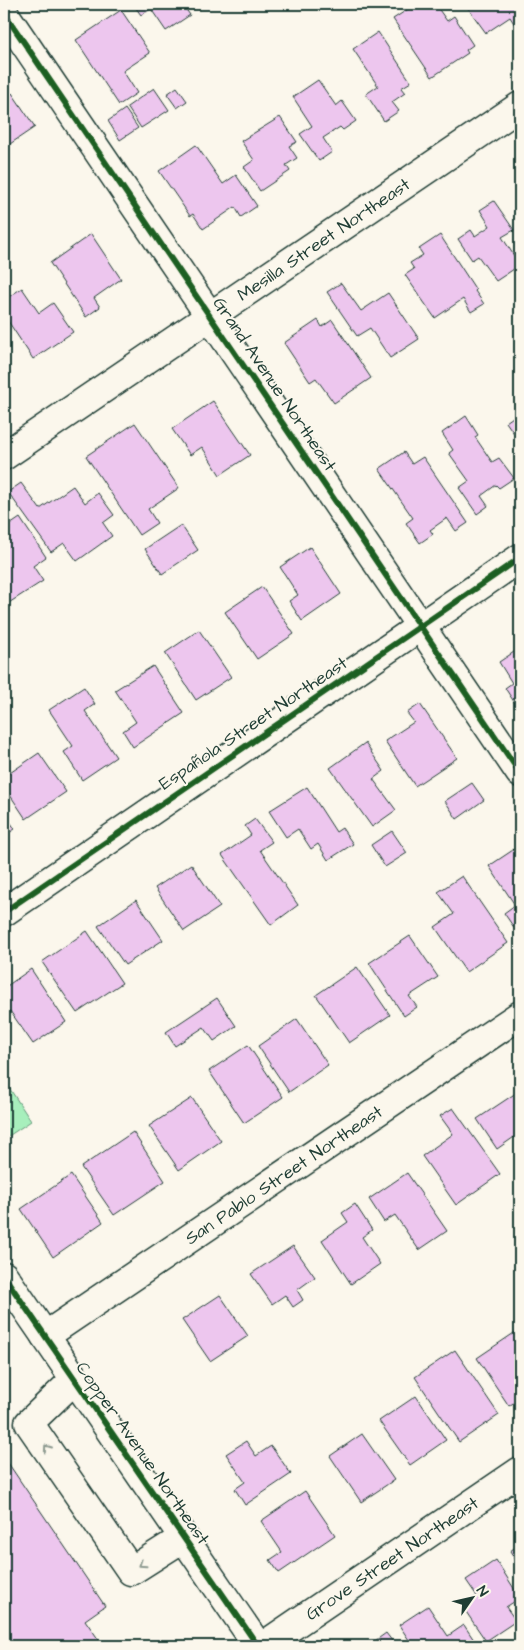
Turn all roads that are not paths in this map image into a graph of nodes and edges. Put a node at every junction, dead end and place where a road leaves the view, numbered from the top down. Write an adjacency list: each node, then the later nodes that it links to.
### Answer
1 (4, 13): 3 (street, Grand Avenue Northeast)
2 (520, 106): 3 (street, Mesilla Street Northeast)
3 (211, 317): 4 (street, Mesilla Street Northeast); 6 (street, Grand Avenue Northeast)
4 (4, 456)
5 (520, 558): 6 (street, Española Street Northeast)
6 (421, 626): 7 (street, Grand Avenue Northeast); 8 (street, Española Street Northeast)
7 (520, 773)
8 (4, 912)
9 (520, 1015): 11 (street, San Pablo Street Northeast)
10 (4, 1276): 11 (street, Copper Avenue Northeast)
11 (46, 1336): 12 (street, Copper Avenue Northeast)
12 (74, 1380): 14 (street, Copper Avenue Northeast); 14 (street, one-way to 12)
13 (520, 1471): 16 (street, Grove Street Northeast)
14 (183, 1538): 15 (street, Copper Avenue Northeast)
15 (258, 1646)
16 (263, 1646)

